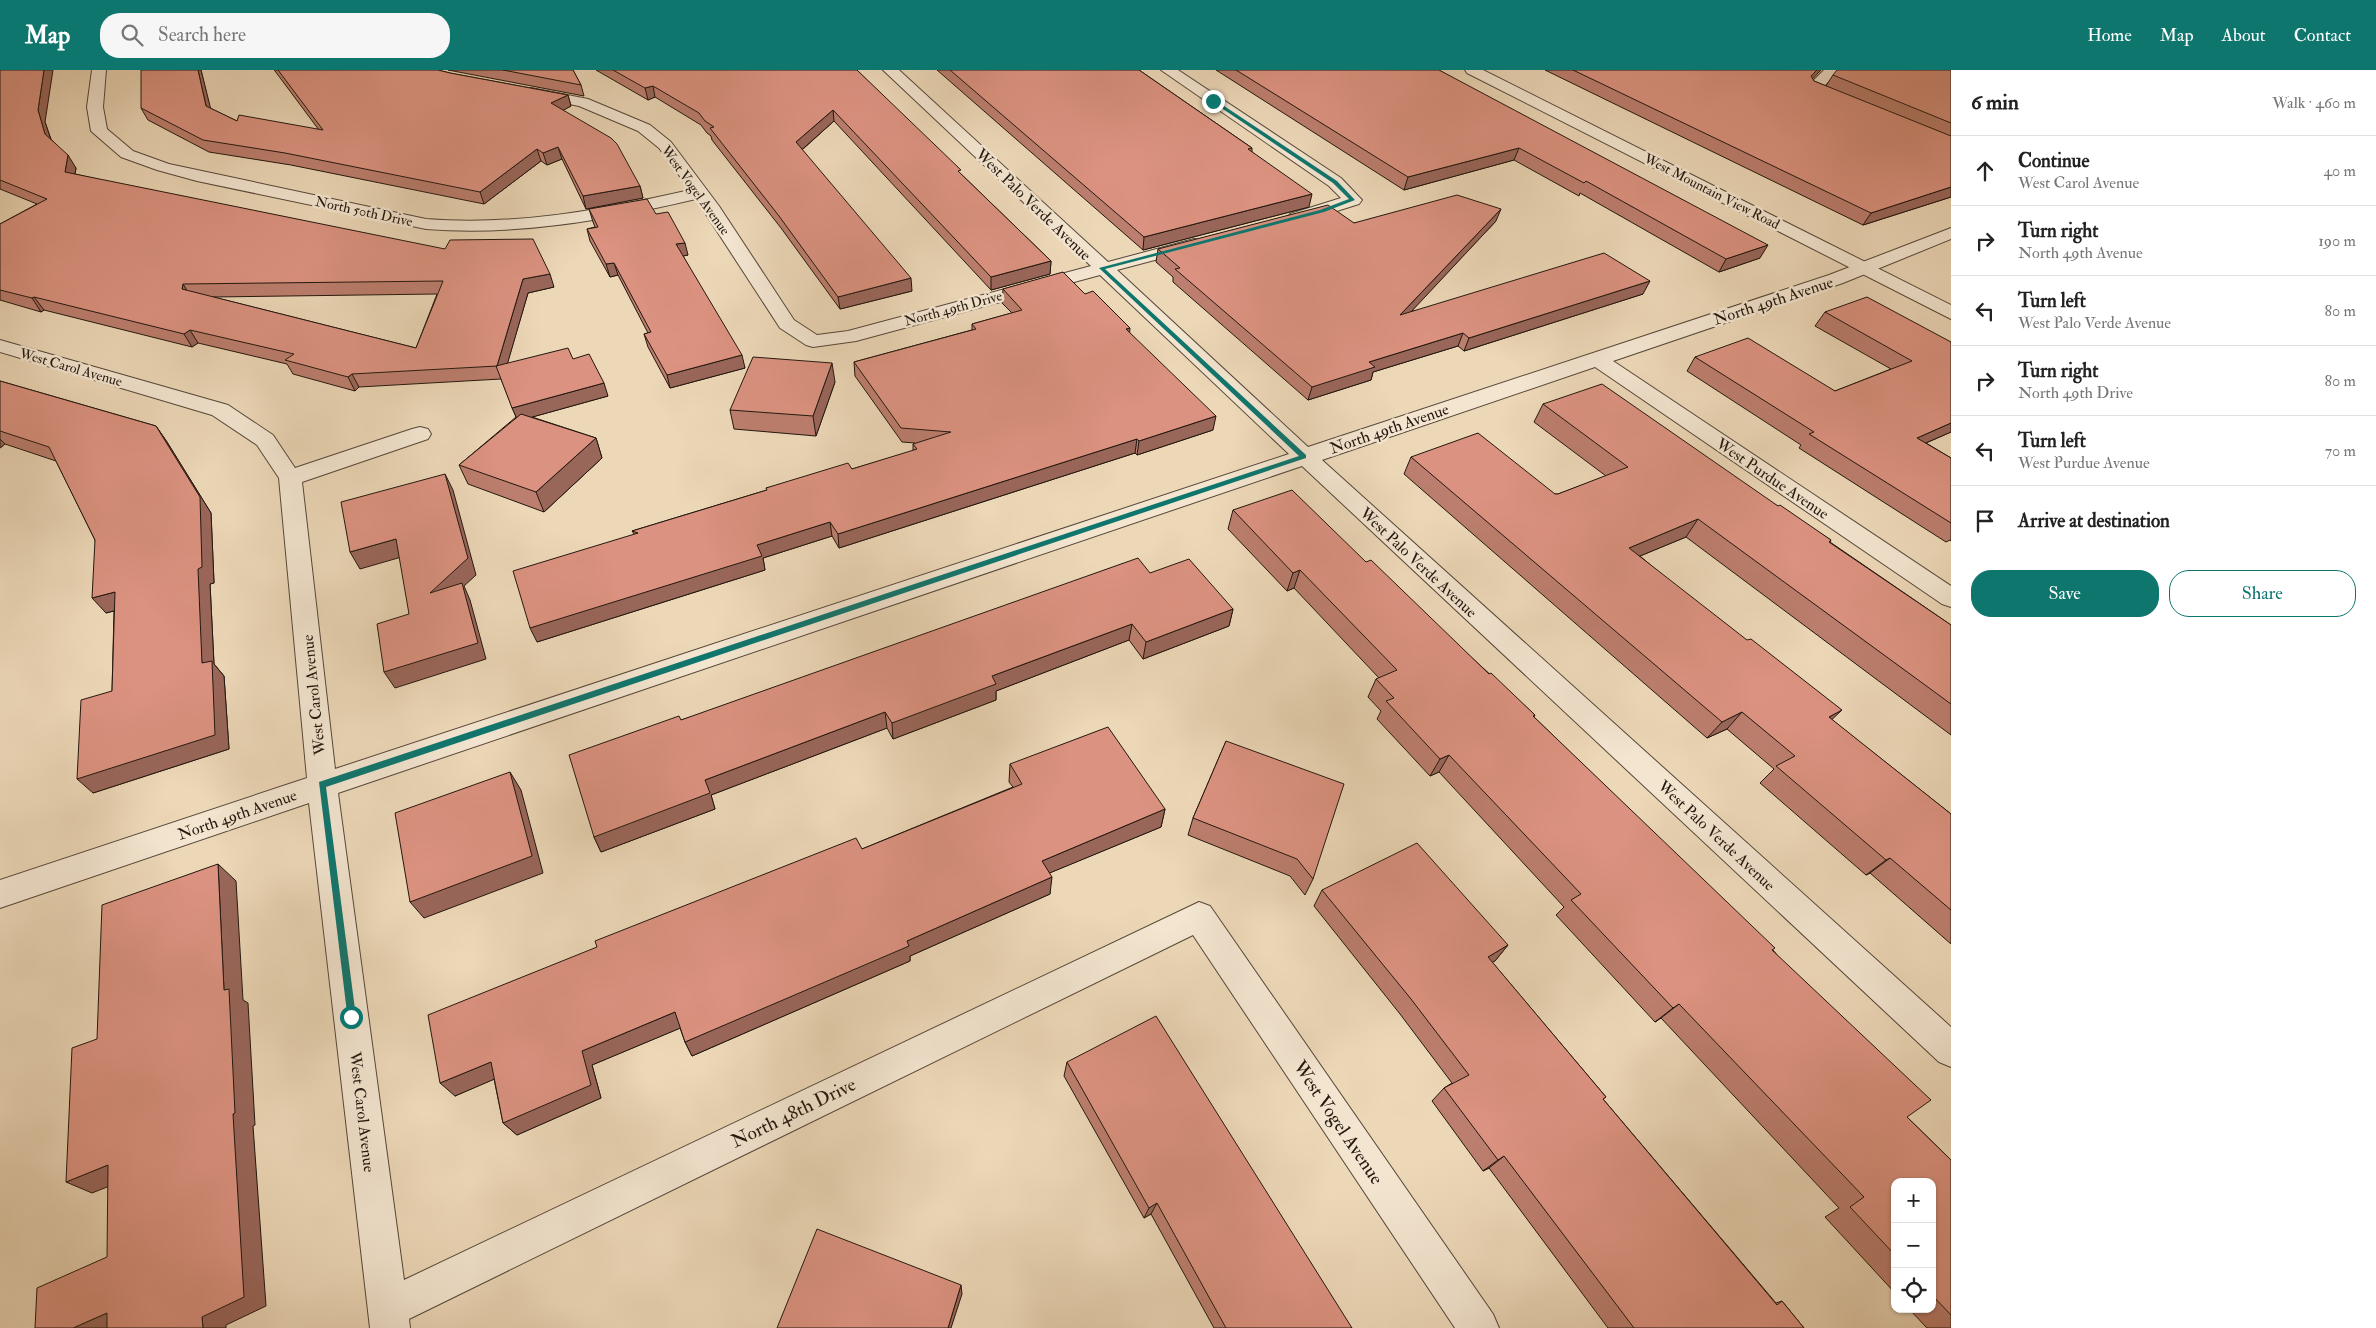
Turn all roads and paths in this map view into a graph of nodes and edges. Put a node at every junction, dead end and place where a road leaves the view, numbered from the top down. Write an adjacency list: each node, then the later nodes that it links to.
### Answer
1 (100, 70): 8 (street, North 50th Drive)
2 (890, 70): 12 (street, West Palo Verde Avenue)
3 (1168, 70): 9 (street)
4 (1472, 70): 13 (street, West Mountain View Road)
5 (1833, 70): 7 (street)
6 (519, 90): 8 (street, West Vogel Avenue)
7 (1856, 106)
8 (700, 192): 15 (street, West Vogel Avenue)
9 (1274, 224)
10 (1951, 233): 13 (street, North 49th Avenue)
11 (1207, 241): 12 (street, North 49th Drive)
12 (1101, 268): 15 (street, North 49th Drive); 19 (street, West Palo Verde Avenue)
13 (1864, 268): 14 (street, West Mountain View Road); 17 (street, North 49th Avenue)
14 (1951, 313)
15 (813, 341)
16 (0, 346): 20 (street, West Carol Avenue)
17 (1596, 358): 19 (street, North 49th Avenue); 21 (street, West Purdue Avenue)
18 (420, 434): 20 (street)
19 (1304, 456): 22 (street, North 49th Avenue); 25 (street, West Palo Verde Avenue)
20 (290, 478): 22 (street, West Carol Avenue)
21 (1951, 598)
22 (322, 785): 23 (street, North 49th Avenue); 26 (street, West Carol Avenue)
23 (0, 894)
24 (1199, 916): 26 (street, North 48th Drive); 27 (street, West Vogel Avenue)
25 (1951, 1050)
26 (389, 1318)
27 (1479, 1328)

